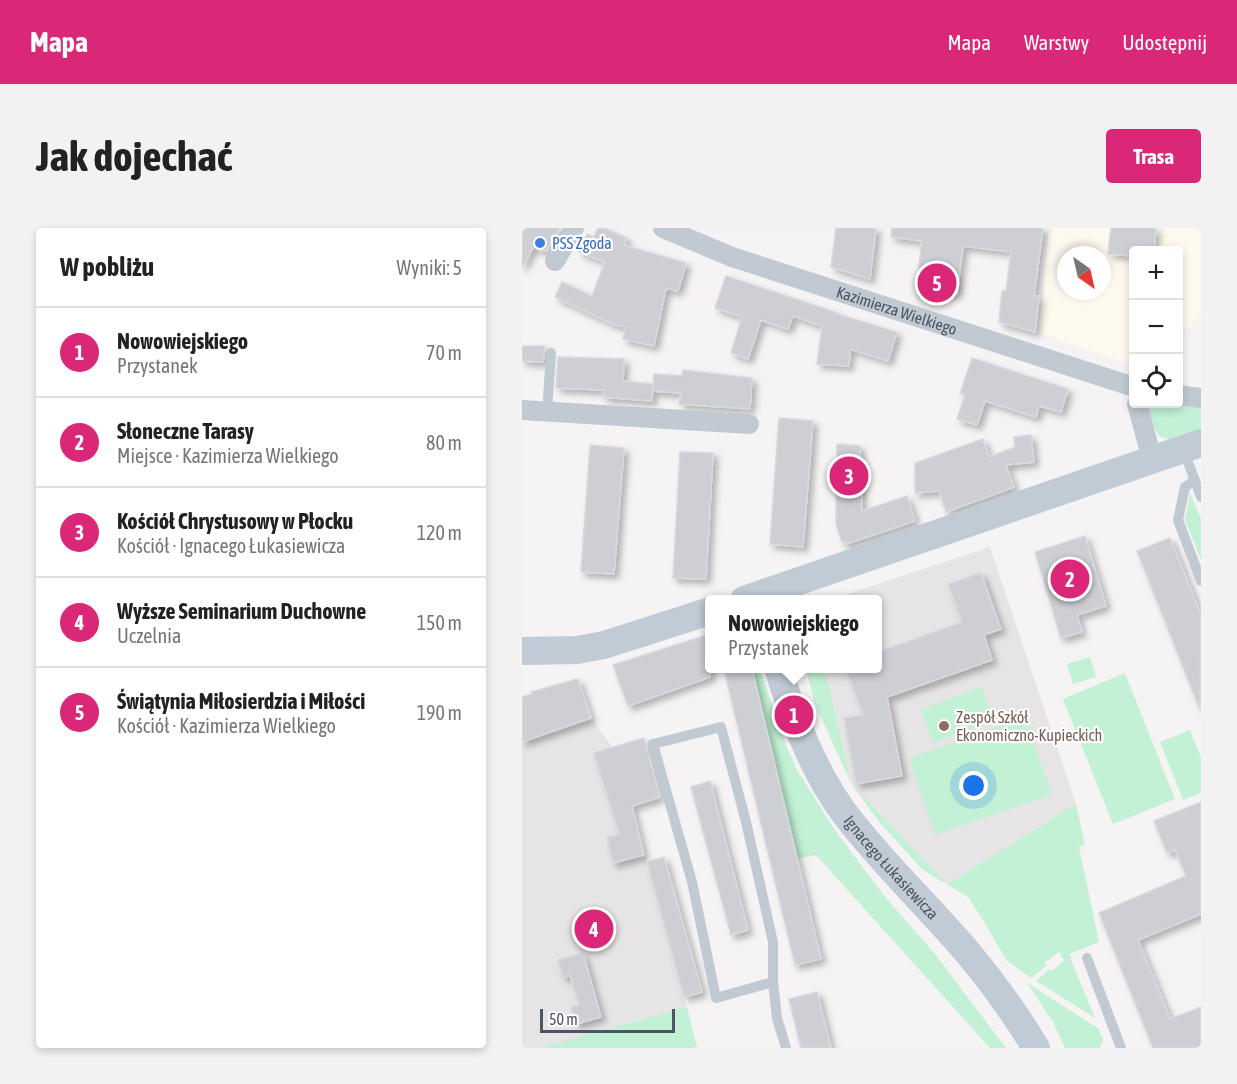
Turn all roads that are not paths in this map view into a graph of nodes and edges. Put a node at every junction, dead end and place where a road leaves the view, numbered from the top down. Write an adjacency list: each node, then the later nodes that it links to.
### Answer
1 (574, 228): 3 (street)
2 (663, 228): 5 (street, Kazimierza Wielkiego)
3 (555, 261)
4 (551, 353): 10 (lane)
5 (1129, 387)
6 (1183, 396): 7 (street)
7 (1201, 399)
8 (1138, 408): 13 (street)
9 (522, 410): 10 (street)
10 (547, 413): 11 (street)
11 (749, 424)
12 (1192, 446): 13 (street); 14 (lane)
13 (1152, 459): 17 (street)
14 (1195, 480): 15 (lane); 16 (lane)
15 (1201, 497)
16 (1201, 581)
17 (760, 595)
18 (705, 613): 19 (street)
19 (522, 651)
20 (780, 673): 24 (street, Ignacego Łukasiewicza)
21 (1088, 958): 25 (lane)
22 (773, 982): 22 (lane); 23 (lane)
23 (786, 1048)
24 (1036, 1048)
25 (1121, 1048)

